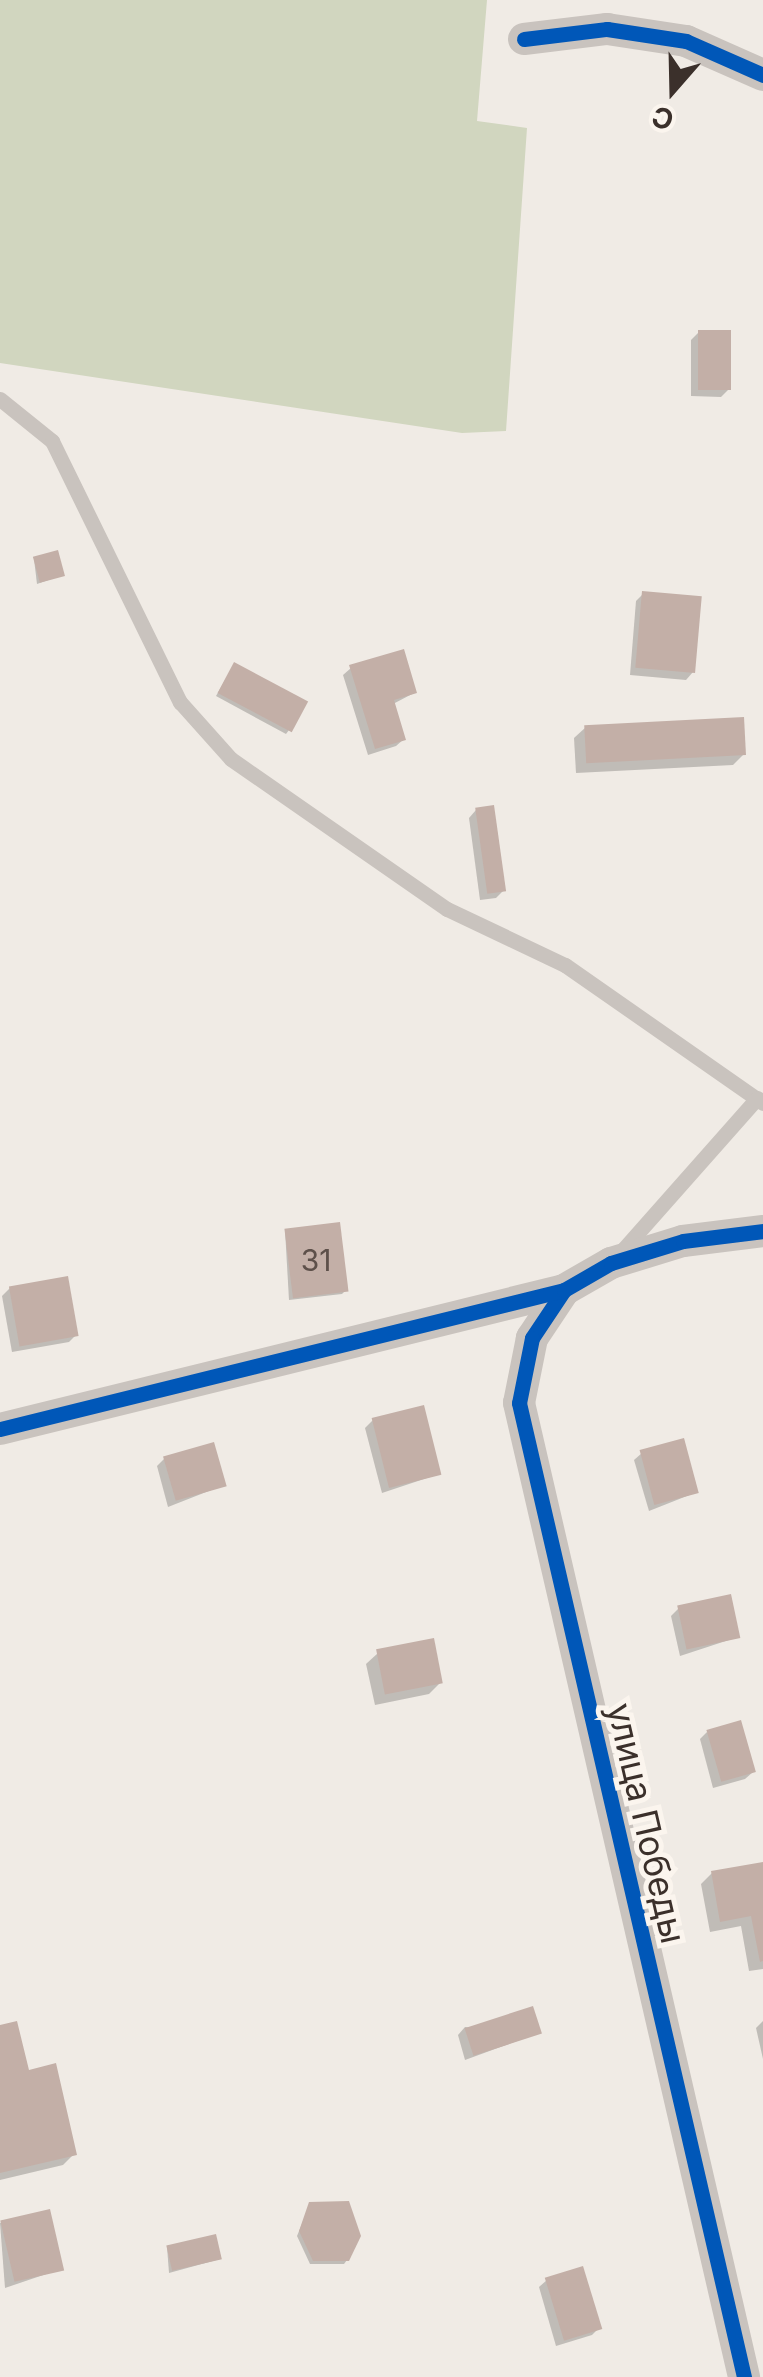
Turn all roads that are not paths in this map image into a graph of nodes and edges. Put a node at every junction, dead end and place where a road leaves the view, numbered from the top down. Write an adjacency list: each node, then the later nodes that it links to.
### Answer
1 (524, 38): 2 (street)
2 (763, 75)
3 (0, 399): 4 (lane)
4 (760, 1101): 6 (lane)
5 (763, 1231): 6 (street)
6 (611, 1263): 7 (street)
7 (564, 1290): 8 (street); 9 (street, улица Победы)
8 (0, 1429)
9 (744, 2377)

